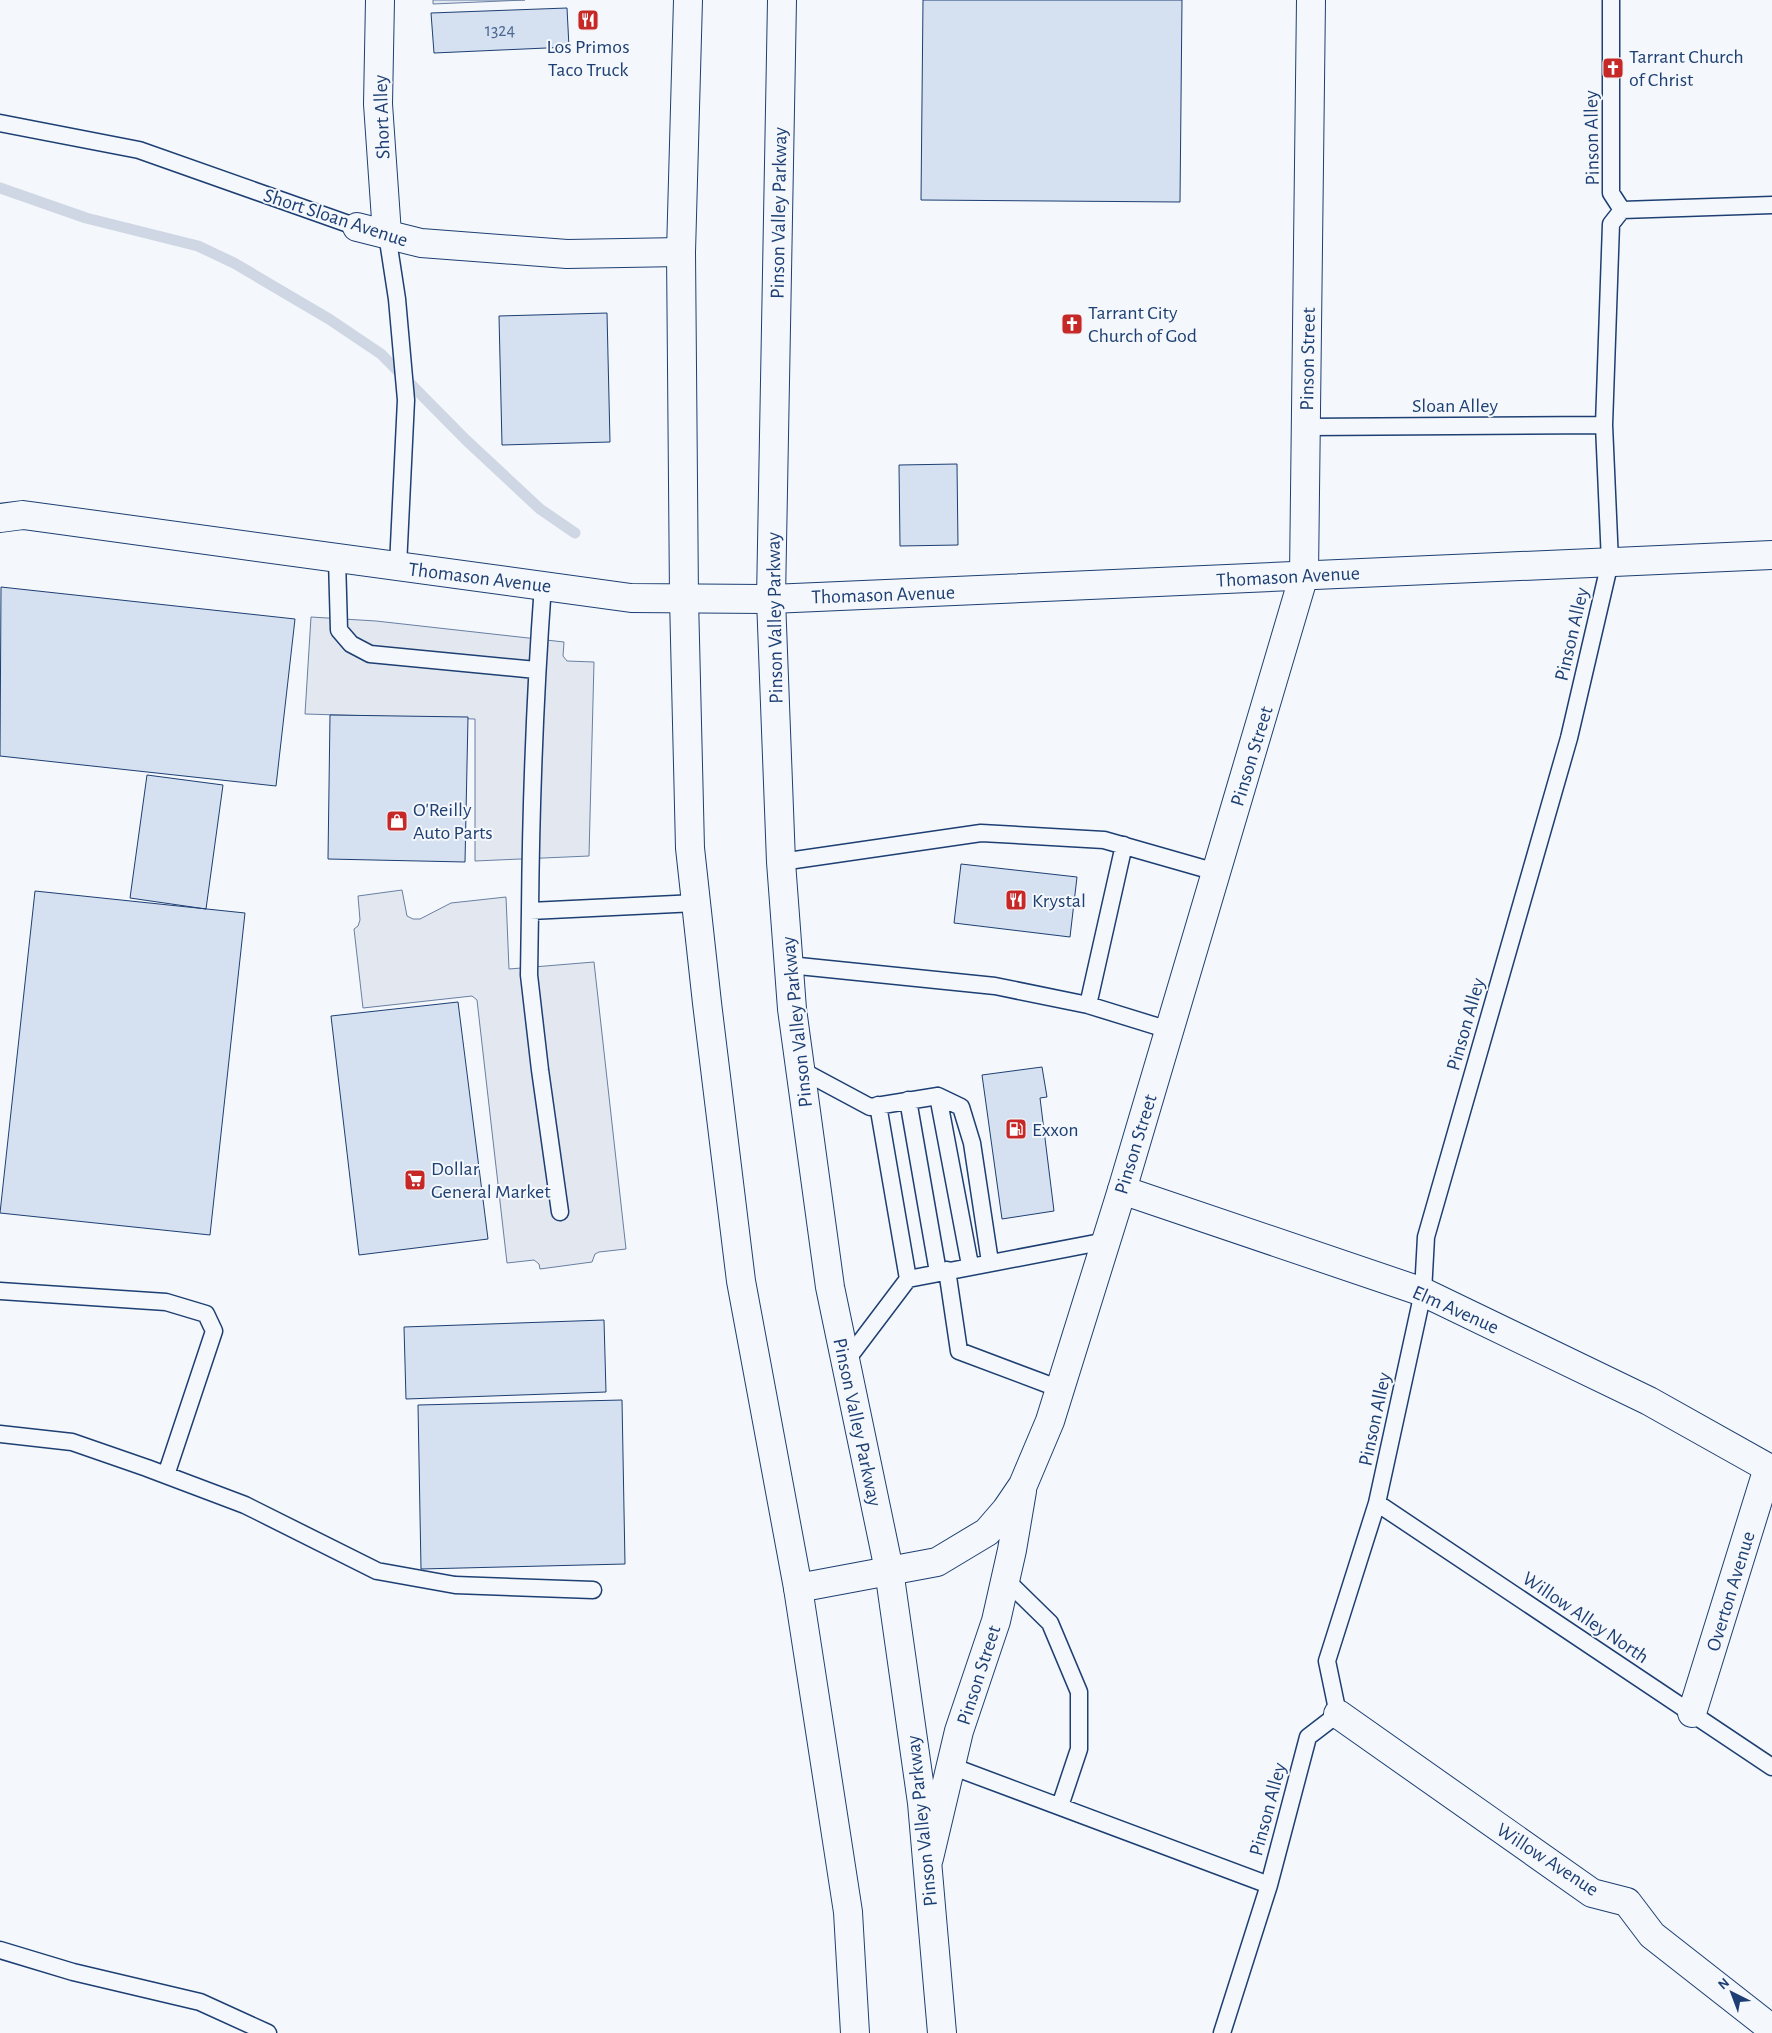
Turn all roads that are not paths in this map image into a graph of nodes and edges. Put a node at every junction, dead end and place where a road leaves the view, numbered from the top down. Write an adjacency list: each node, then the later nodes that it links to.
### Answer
1 (380, 0): 10 (street, Short Alley)
2 (688, 0): 11 (street)
3 (782, 0): 22 (street, Pinson Valley Parkway)
4 (1311, 0): 13 (street, Pinson Street)
5 (1611, 0): 8 (lane, Pinson Alley)
6 (0, 122): 9 (lane, Short Sloan Avenue)
7 (1772, 205): 8 (lane)
8 (1622, 210): 12 (lane, Pinson Alley)
9 (358, 227): 10 (street, Short Sloan Avenue)
10 (387, 234): 11 (street, Short Sloan Avenue); 18 (lane)
11 (682, 252): 21 (street)
12 (1604, 425): 13 (lane, Sloan Alley); 17 (lane, Pinson Alley)
13 (1306, 427): 19 (street, Pinson Street)
14 (0, 518): 16 (street, Thomason Avenue)
15 (1772, 554): 17 (street, Thomason Avenue)
16 (336, 558): 18 (street, Thomason Avenue); 23 (lane)
17 (1610, 562): 19 (street, Thomason Avenue); 44 (lane, Pinson Alley)
18 (398, 566): 20 (street, Thomason Avenue)
19 (1304, 575): 22 (street, Thomason Avenue); 26 (street, Pinson Street)
20 (543, 585): 21 (street, Thomason Avenue); 23 (lane)
21 (684, 598): 22 (street, Thomason Avenue); 27 (street)
22 (770, 599): 25 (street, Pinson Valley Parkway)
23 (536, 670): 28 (lane)
24 (1124, 846): 25 (lane); 26 (lane); 30 (lane)
25 (781, 862): 29 (street, Pinson Valley Parkway)
26 (1216, 872): 31 (street, Pinson Street)
27 (696, 903): 28 (lane); 54 (street)
28 (530, 911): 37 (lane)
29 (789, 965): 30 (lane); 32 (street, Pinson Valley Parkway)
30 (1088, 1004): 31 (lane)
31 (1170, 1030): 36 (street, Pinson Street)
32 (801, 1070): 35 (lane); 45 (street, Pinson Valley Parkway)
33 (938, 1096): 34 (lane); 39 (lane); 40 (lane)
34 (908, 1100): 35 (lane); 41 (lane)
35 (878, 1106): 42 (lane)
36 (1122, 1190): 38 (street, Pinson Street); 44 (street, Elm Avenue)
37 (560, 1212)
38 (1106, 1241): 39 (lane); 46 (street, Pinson Street)
39 (990, 1262): 40 (lane)
40 (970, 1266): 41 (lane)
41 (943, 1271): 42 (lane); 46 (lane)
42 (908, 1279): 45 (lane)
43 (0, 1290): 49 (lane)
44 (1423, 1292): 48 (street, Elm Avenue); 51 (lane, Pinson Alley)
45 (846, 1361): 52 (street, Pinson Valley Parkway)
46 (1060, 1389): 50 (street, Pinson Street)
47 (0, 1434): 49 (lane)
48 (1770, 1469): 56 (street, Overton Avenue)
49 (166, 1475): 55 (lane)
50 (1023, 1485): 52 (street, Pinson Street); 53 (street, Pinson Street)
51 (1377, 1503): 56 (lane, Willow Alley North); 57 (lane, Pinson Alley)
52 (889, 1570): 54 (street, Pinson Street); 61 (street, Pinson Valley Parkway)
53 (1005, 1579): 58 (street, Pinson Street); 60 (lane)
54 (798, 1588): 66 (street)
55 (593, 1590)
56 (1692, 1713): 59 (lane, Willow Alley North)
57 (1338, 1714): 62 (lane, Pinson Alley); 64 (street, Willow Avenue)
58 (952, 1766): 60 (lane); 61 (street, Pinson Street)
59 (1772, 1767)
60 (1060, 1806): 62 (lane)
61 (927, 1865): 67 (street, Pinson Valley Parkway)
62 (1269, 1885): 68 (lane, Pinson Alley)
63 (0, 1950): 65 (lane)
64 (1772, 2029)
65 (268, 2033)
66 (855, 2033)
67 (942, 2033)
68 (1222, 2033)

